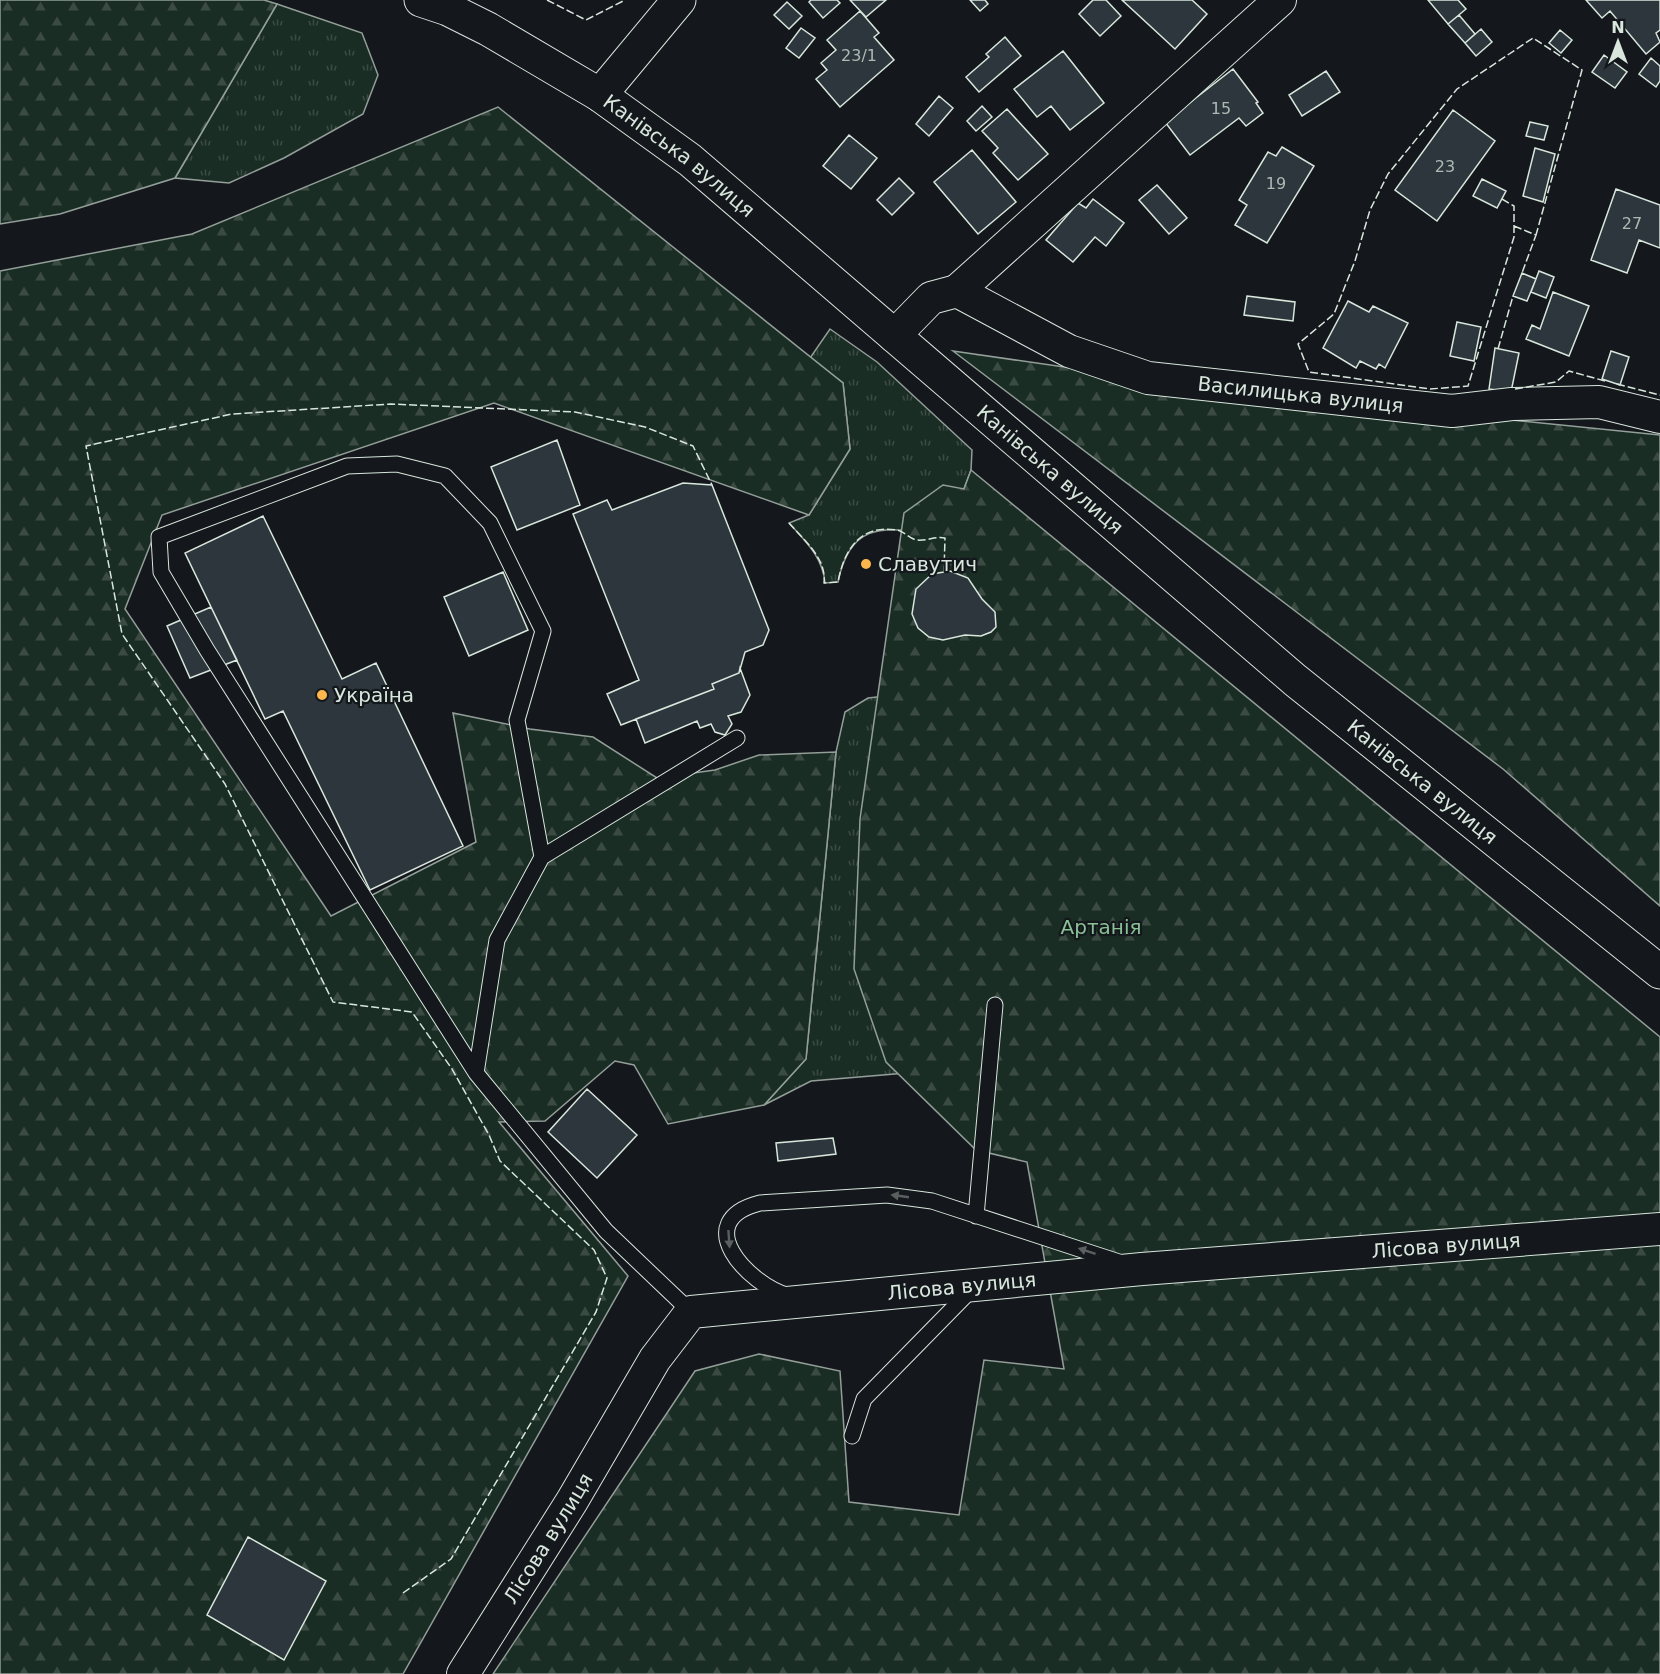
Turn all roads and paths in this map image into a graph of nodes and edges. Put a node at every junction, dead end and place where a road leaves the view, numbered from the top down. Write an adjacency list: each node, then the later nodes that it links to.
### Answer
1 (679, 0): 4 (main road)
2 (1280, 0): 5 (street)
3 (437, 3): 4 (main road, Канівська вулиця)
4 (600, 95): 6 (main road, Канівська вулиця)
5 (957, 291): 6 (street); 7 (street, Василицька вулиця)
6 (894, 336): 10 (main road, Канівська вулиця)
7 (1660, 417)
8 (737, 738): 9 (lane)
9 (542, 857): 12 (lane); 12 (lane)
10 (1660, 972)
11 (995, 1005): 13 (lane)
12 (476, 1073): 18 (lane)
13 (976, 1216): 15 (lane, one-way to 13); 17 (lane, one-way to 17)
14 (1660, 1229): 15 (street, Лісова вулиця)
15 (1142, 1269): 16 (street, Лісова вулиця)
16 (974, 1287): 17 (street, Лісова вулиця); 19 (lane)
17 (805, 1300): 18 (street, Лісова вулиця)
18 (691, 1312): 20 (street, Лісова вулиця)
19 (852, 1436)
20 (463, 1674)

